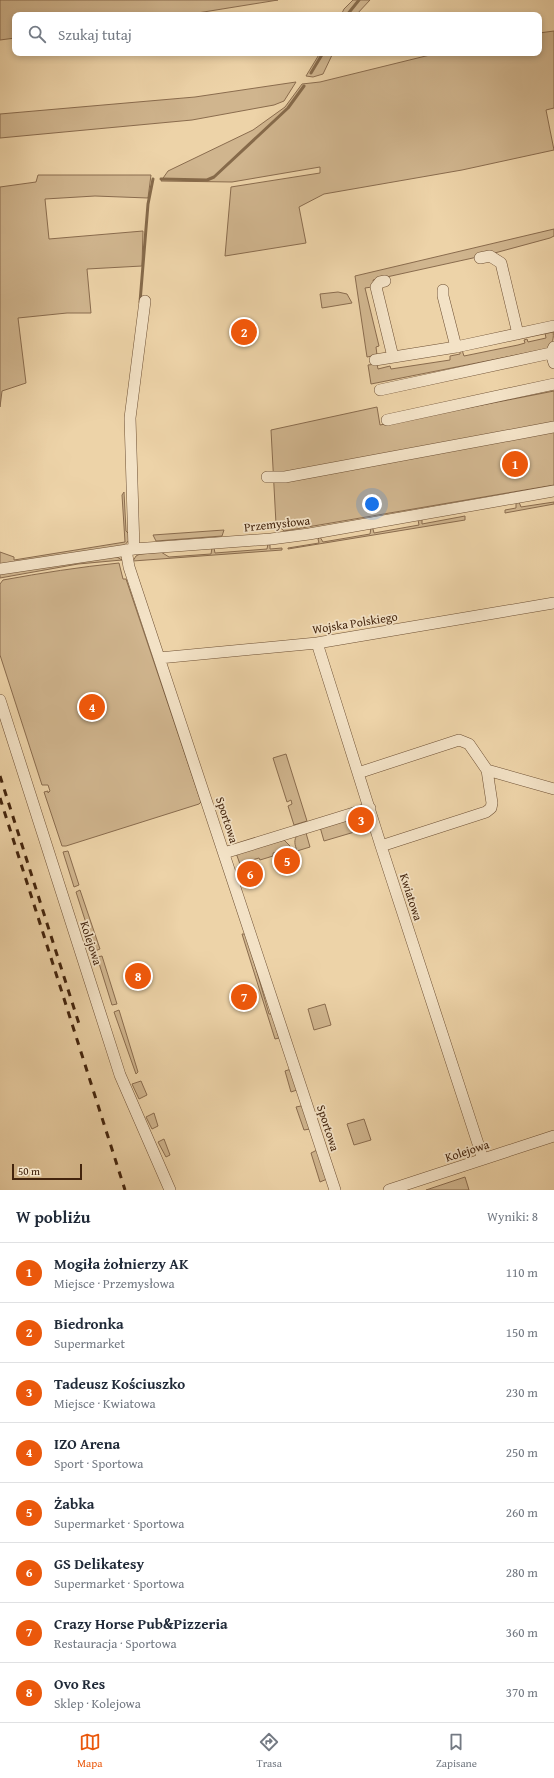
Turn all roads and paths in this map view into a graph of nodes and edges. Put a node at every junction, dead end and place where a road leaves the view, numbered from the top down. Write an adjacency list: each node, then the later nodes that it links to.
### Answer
1 (480, 258): 6 (street)
2 (385, 281): 9 (street)
3 (443, 290): 7 (street)
4 (145, 301): 17 (street, Sportowa)
5 (554, 326): 6 (street)
6 (518, 334): 7 (street)
7 (456, 347): 9 (street)
8 (553, 354): 12 (street)
9 (393, 357): 10 (street)
10 (375, 360)
11 (554, 384): 13 (street)
12 (380, 390)
13 (387, 420)
14 (554, 427): 15 (street)
15 (267, 477)
16 (554, 491): 17 (street, Przemysłowa)
17 (130, 549): 18 (street, Przemysłowa); 21 (street, Sportowa)
18 (0, 569)
19 (554, 603): 20 (street, Wojska Polskiego)
20 (317, 643): 21 (street, Wojska Polskiego); 24 (street, Kwiatowa)
21 (159, 658): 28 (street, Sportowa)
22 (0, 700): 31 (street, Kolejowa)
23 (487, 770): 24 (street); 25 (street); 27 (street)
24 (358, 773): 26 (street, Kwiatowa)
25 (554, 789)
26 (370, 808): 27 (street, Kwiatowa); 28 (street)
27 (381, 846): 30 (street, Kwiatowa)
28 (224, 852): 32 (street, Sportowa)
29 (554, 1136): 30 (street, Kolejowa)
30 (483, 1159): 33 (street, Kolejowa)
31 (170, 1190)
32 (335, 1190)
33 (389, 1190)

